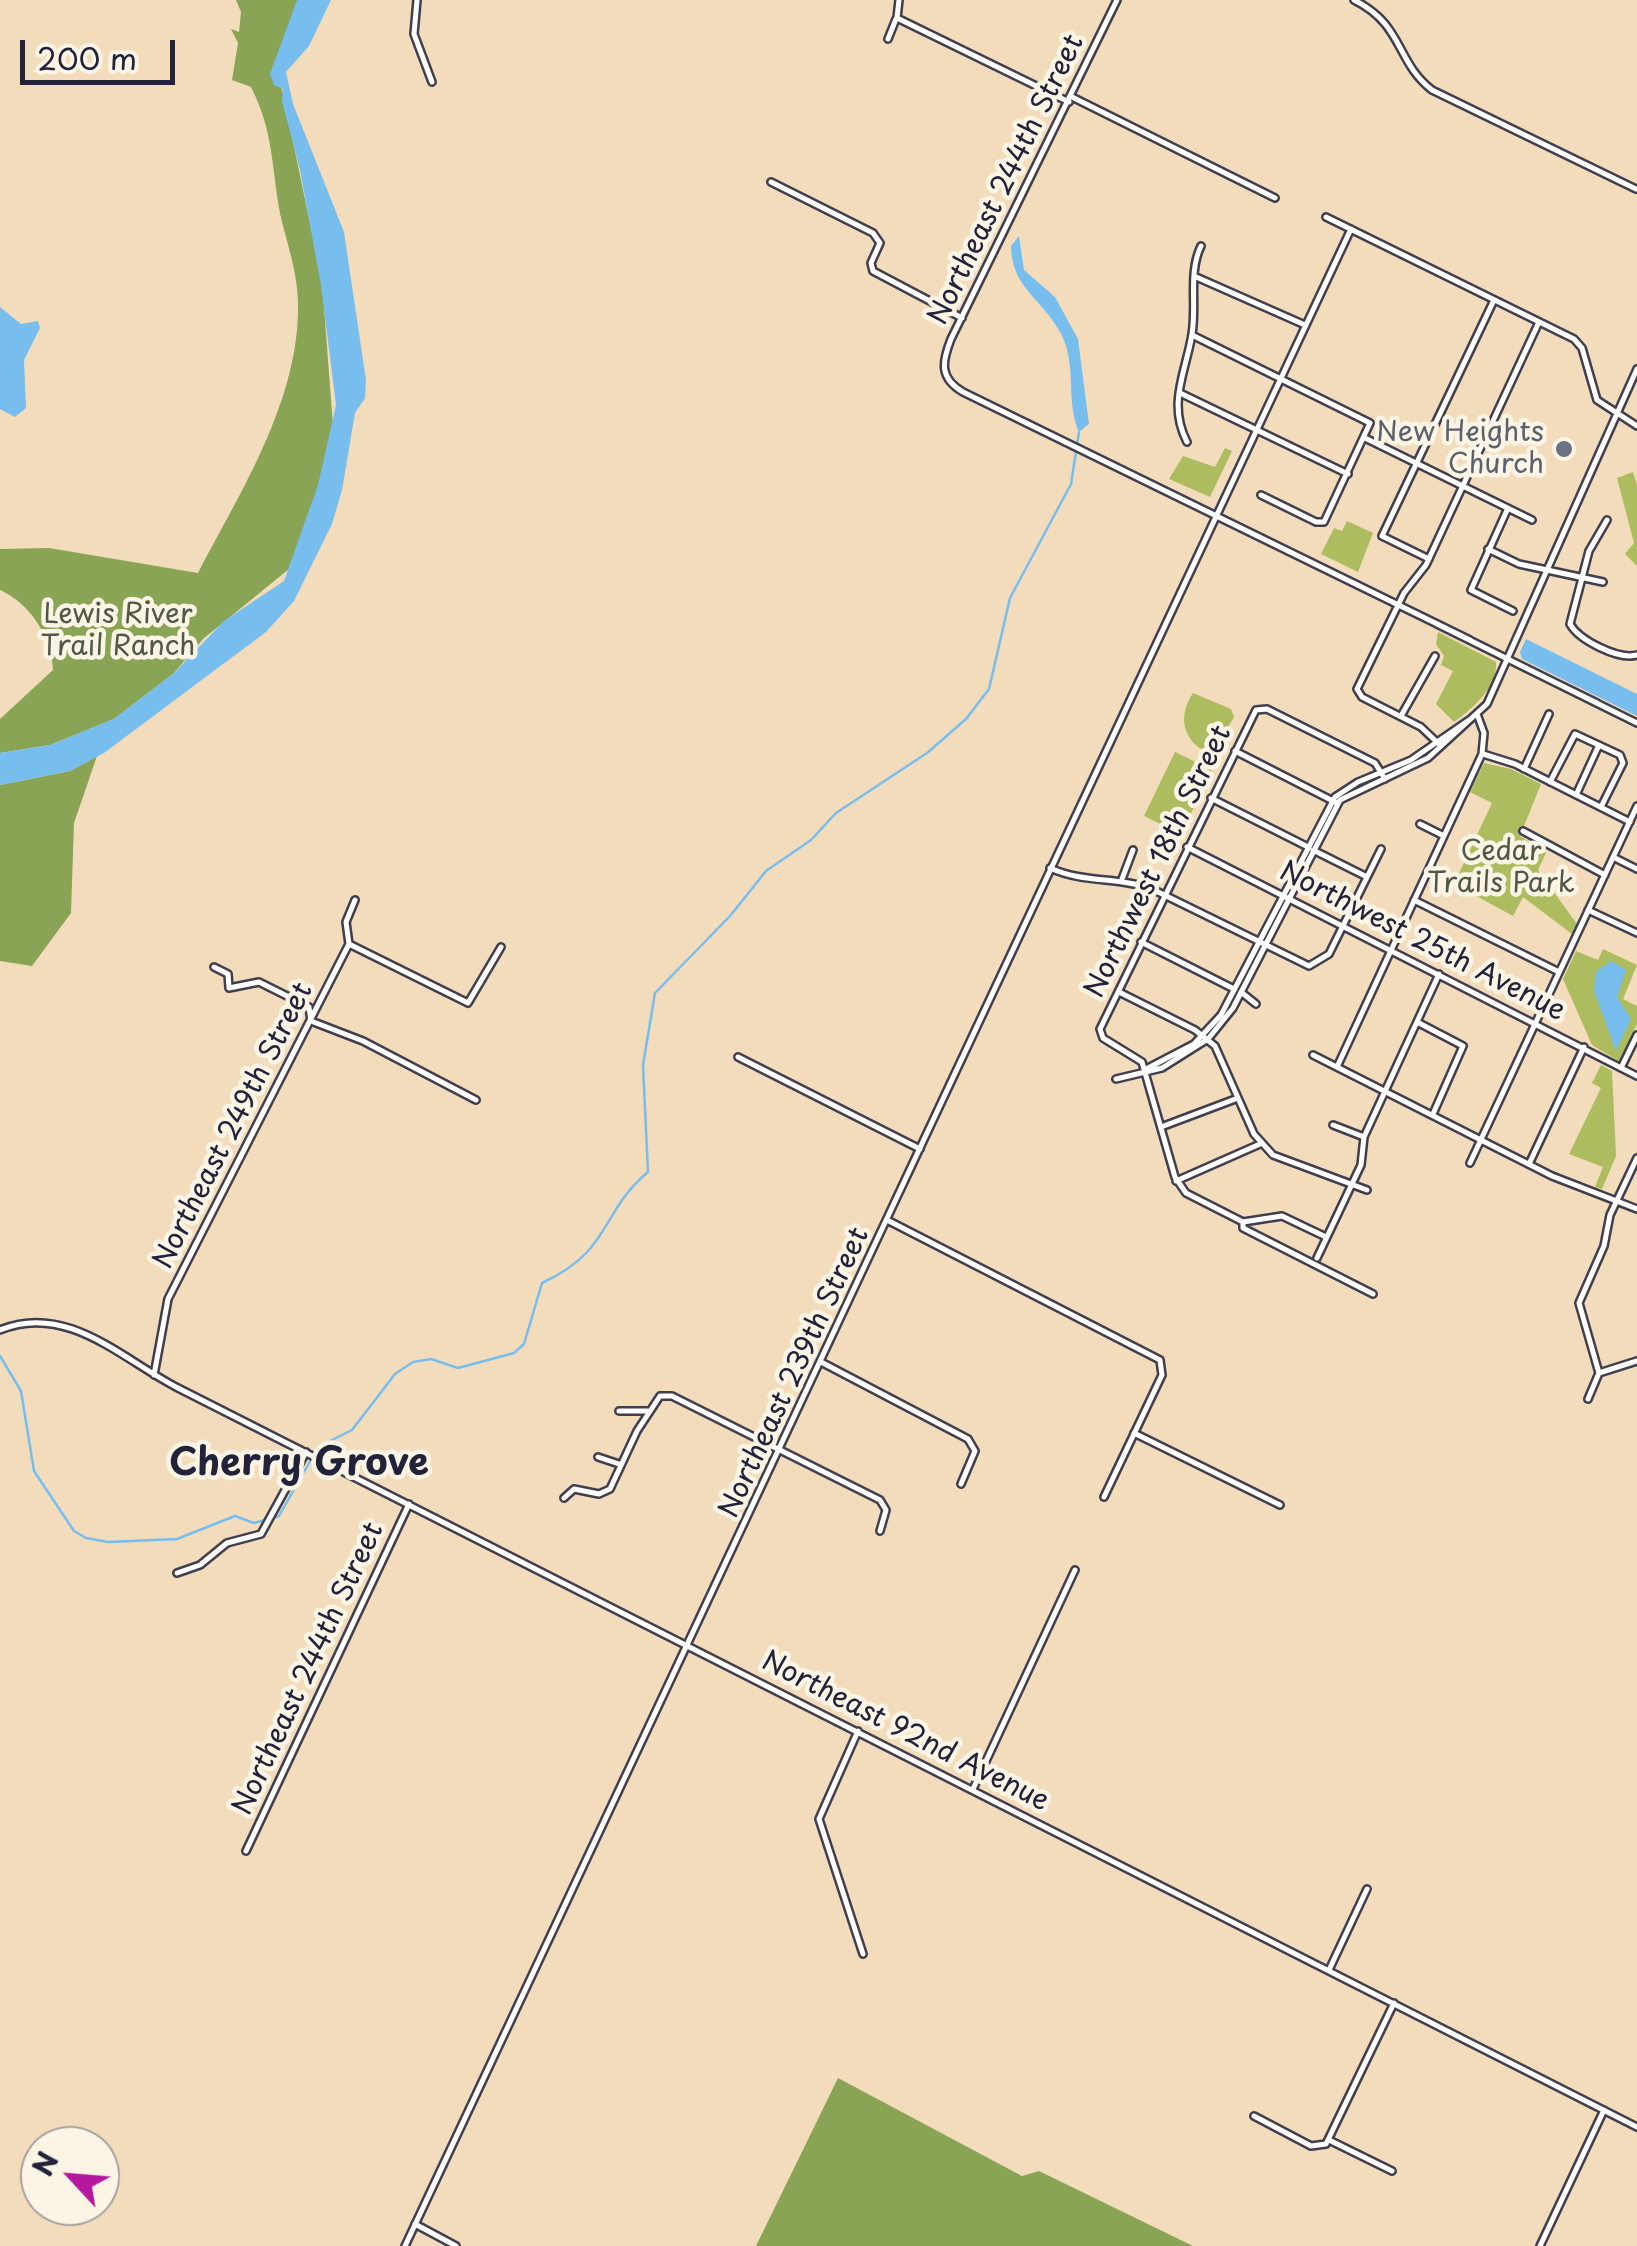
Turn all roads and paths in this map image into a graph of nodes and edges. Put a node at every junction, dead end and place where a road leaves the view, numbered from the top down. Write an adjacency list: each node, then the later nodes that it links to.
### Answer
1 (417, 0): 7 (street)
2 (900, 0): 5 (street)
3 (1117, 0): 8 (street, Northeast 244th Street)
4 (1354, 0): 10 (street)
5 (897, 18): 6 (street); 8 (street)
6 (888, 39)
7 (432, 82)
8 (1070, 100): 11 (street); 17 (street, Northeast 244th Street)
9 (772, 182): 17 (street)
10 (1636, 189)
11 (1275, 198)
12 (1326, 217): 13 (street)
13 (1351, 229): 16 (street); 19 (street, Northeast 239th Street)
14 (1201, 246): 15 (street)
15 (1194, 276): 19 (street); 20 (street)
16 (1494, 300): 18 (street); 29 (street)
17 (962, 318): 34 (street, Northeast 244th Street)
18 (1539, 322): 24 (street); 31 (street)
19 (1305, 325): 22 (street, Northeast 239th Street)
20 (1192, 335): 22 (street); 23 (street)
21 (1637, 369): 24 (street)
22 (1280, 377): 26 (street, Northeast 239th Street); 27 (street)
23 (1180, 393): 26 (street); 28 (street)
24 (1616, 415): 25 (street); 39 (street)
25 (1637, 426)
26 (1255, 429): 30 (street); 34 (street, Northeast 239th Street)
27 (1365, 438): 29 (street); 30 (street)
28 (1187, 442)
29 (1416, 464): 31 (street); 38 (street)
30 (1348, 474): 32 (street)
31 (1462, 486): 33 (street); 38 (street)
32 (1260, 495)
33 (1508, 508): 35 (street); 37 (street)
34 (1216, 514): 42 (street); 72 (street, Northeast 239th Street)
35 (1532, 520)
36 (1608, 520): 40 (street)
37 (1488, 549): 39 (street); 43 (street)
38 (1429, 559): 42 (street)
39 (1549, 571): 40 (street); 46 (street)
40 (1583, 580): 41 (street); 44 (street)
41 (1603, 582)
42 (1398, 604): 46 (street); 48 (street)
43 (1512, 611)
44 (1637, 655)
45 (1435, 656): 48 (street)
46 (1510, 660): 49 (street); 50 (street)
47 (1549, 714): 55 (street)
48 (1401, 716): 51 (street)
49 (1474, 717): 51 (street); 54 (street)
50 (1637, 723)
51 (1439, 744): 56 (street)
52 (1599, 745): 57 (street); 58 (street); 62 (street)
53 (1235, 751): 56 (street, Northwest 18th Street); 59 (street, Northwest 18th Street); 60 (street)
54 (1482, 754): 55 (street); 66 (street)
55 (1524, 768): 57 (street)
56 (1384, 776): 60 (street)
57 (1550, 782): 58 (street)
58 (1576, 795): 62 (street)
59 (1211, 798): 67 (street, Northwest 18th Street); 68 (street)
60 (1335, 802): 68 (street)
61 (1637, 806): 63 (street)
62 (1602, 807): 63 (street)
63 (1630, 822): 71 (street)
64 (1420, 824): 66 (street)
65 (1522, 831): 74 (street)
66 (1444, 836): 80 (street)
67 (1187, 847): 77 (street, Northwest 18th Street); 78 (street, Northwest 25th Avenue)
68 (1310, 848): 75 (street); 78 (street)
69 (1381, 849): 75 (street)
70 (1133, 850): 76 (street)
71 (1613, 858): 73 (street); 74 (street)
72 (1050, 868): 76 (street); 117 (street, Northeast 239th Street)
73 (1637, 869)
74 (1605, 876): 81 (street)
75 (1367, 877): 82 (street)
76 (1122, 880): 77 (street)
77 (1164, 894): 84 (street, Northwest 18th Street); 86 (street)
78 (1285, 896): 82 (street, Northwest 25th Avenue); 86 (street)
79 (355, 900): 85 (street, Northeast 249th Street)
80 (1414, 900): 88 (street); 90 (street)
81 (1588, 910): 83 (street); 90 (street)
82 (1344, 925): 86 (street); 88 (street, Northwest 25th Avenue)
83 (1637, 934)
84 (1141, 942): 92 (street, Northwest 18th Street); 93 (street)
85 (349, 944): 87 (street); 95 (street, Northeast 249th Street)
86 (1261, 944): 93 (street)
87 (501, 947)
88 (1391, 950): 91 (street, Northwest 25th Avenue); 103 (street)
89 (214, 967): 95 (street)
90 (1559, 972): 97 (street)
91 (1439, 974): 96 (street); 97 (street, Northwest 25th Avenue)
92 (1118, 991): 99 (street); 105 (street, Northwest 18th Street)
93 (1238, 991): 94 (street); 99 (street)
94 (1256, 1004)
95 (311, 1020): 110 (street); 135 (street, Northeast 249th Street)
96 (1416, 1022): 108 (street); 111 (street)
97 (1536, 1022): 100 (street, Northwest 25th Avenue); 115 (street)
98 (1637, 1035): 104 (street)
99 (1205, 1038): 105 (street); 109 (street)
100 (1584, 1048): 104 (street, Northwest 25th Avenue); 120 (street)
101 (1313, 1055): 103 (street)
102 (738, 1057): 117 (street)
103 (1337, 1067): 108 (street)
104 (1622, 1068): 106 (street, Northwest 25th Avenue)
105 (1145, 1070): 107 (street); 113 (street)
106 (1637, 1076)
107 (1116, 1079)
108 (1384, 1091): 111 (street); 114 (street)
109 (1238, 1098): 113 (street); 116 (street)
110 (476, 1100)
111 (1432, 1115): 115 (street)
112 (1332, 1125): 114 (street)
113 (1161, 1126): 121 (street)
114 (1364, 1137): 122 (street)
115 (1481, 1139): 119 (street); 120 (street)
116 (1260, 1144): 121 (street); 122 (street)
117 (920, 1149): 126 (street, Northeast 239th Street)
118 (1637, 1158): 124 (street)
119 (1470, 1162)
120 (1530, 1164): 124 (street)
121 (1176, 1181): 127 (street)
122 (1350, 1186): 123 (street); 128 (street)
123 (1367, 1190)
124 (1617, 1200): 125 (street); 134 (street)
125 (1637, 1209)
126 (887, 1220): 133 (street, Northeast 239th Street); 139 (street)
127 (1244, 1222): 128 (street); 130 (street)
128 (1326, 1237): 129 (street)
129 (1316, 1258)
130 (1374, 1294)
131 (0, 1330): 135 (street, Northeast 92nd Avenue)
132 (1637, 1361): 134 (street)
133 (821, 1362): 140 (street, Northeast 239th Street); 144 (street)
134 (1599, 1374): 136 (street)
135 (154, 1375): 141 (street, Northeast 92nd Avenue)
136 (1588, 1400)
137 (648, 1410): 138 (street); 140 (street); 143 (street)
138 (619, 1411)
139 (1134, 1434): 146 (street); 148 (street)
140 (780, 1451): 149 (street); 152 (street, Northeast 239th Street)
141 (306, 1452): 147 (street, Northeast 92nd Avenue); 151 (street)
142 (598, 1457): 143 (street)
143 (622, 1463): 145 (street)
144 (962, 1484)
145 (564, 1498)
146 (1104, 1498)
147 (409, 1504): 152 (street, Northeast 92nd Avenue); 155 (street, Northeast 244th Street)
148 (1280, 1506)
149 (880, 1531)
150 (1075, 1570): 154 (street)
151 (177, 1573)
152 (690, 1646): 153 (street, Northeast 92nd Avenue); 165 (street, Northeast 239th Street)
153 (858, 1732): 154 (street, Northeast 92nd Avenue); 157 (street)
154 (973, 1790): 158 (street, Northeast 92nd Avenue)
155 (246, 1852)
156 (1367, 1889): 158 (street)
157 (864, 1954)
158 (1329, 1970): 159 (street, Northeast 92nd Avenue)
159 (1394, 2003): 160 (street, Northeast 92nd Avenue); 163 (street)
160 (1604, 2110): 162 (street, Northeast 92nd Avenue); 168 (street)
161 (1254, 2116): 163 (street)
162 (1637, 2127)
163 (1329, 2140): 164 (street)
164 (1392, 2171)
165 (416, 2224): 166 (street, Northeast 239th Street); 167 (street)
166 (405, 2246)
167 (456, 2246)
168 (1540, 2246)

